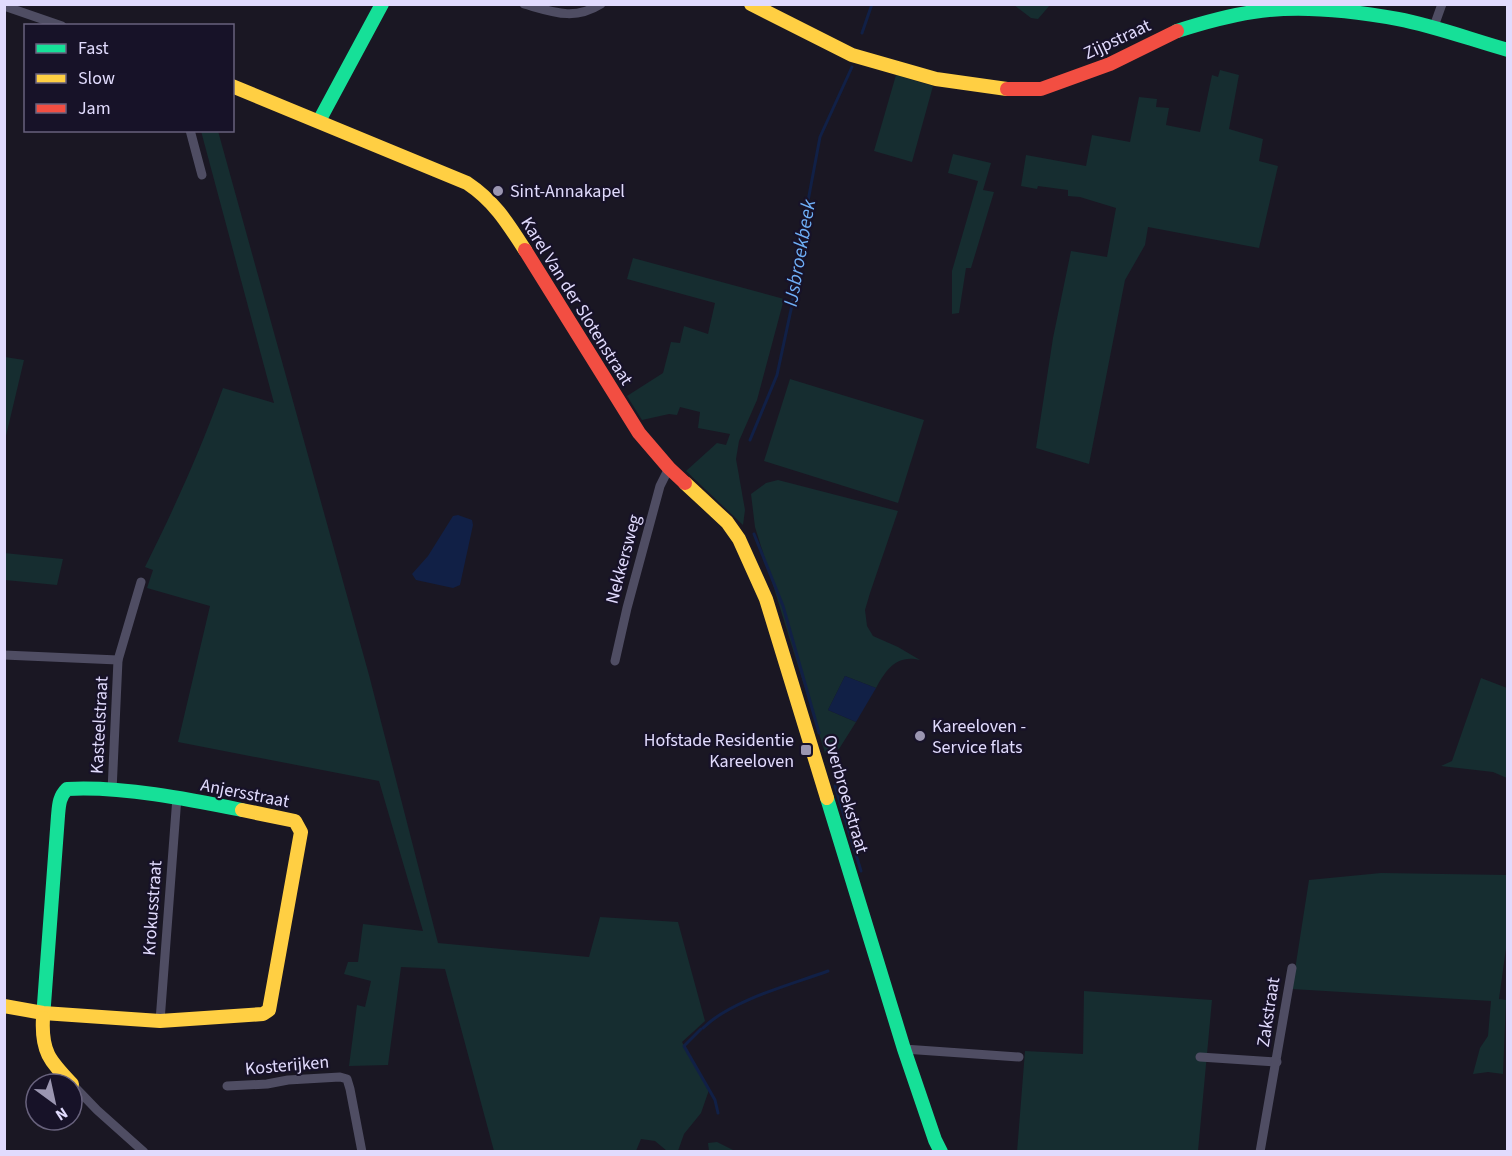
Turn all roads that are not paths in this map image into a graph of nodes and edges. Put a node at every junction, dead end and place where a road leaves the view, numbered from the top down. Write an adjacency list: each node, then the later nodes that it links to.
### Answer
1 (382, 4): 11 (street)
2 (524, 4): 3 (street)
3 (601, 4)
4 (751, 4): 8 (street, Zijpstraat)
5 (1442, 4): 8 (street)
6 (4, 6): 7 (street)
7 (56, 24)
8 (1433, 29): 9 (street, Zijpstraat)
9 (1508, 50)
10 (234, 87): 11 (street, Karel Van der Slotenstraat)
11 (319, 121): 14 (street, Karel Van der Slotenstraat)
12 (191, 132): 13 (street)
13 (202, 175)
14 (669, 468): 15 (street, Karel Van der Slotenstraat); 19 (street, Nekkersweg)
15 (746, 552): 26 (street, Overbroekstraat)
16 (141, 582): 18 (street, Kasteelstraat)
17 (4, 655): 18 (street, Kasteelstraat)
18 (118, 660): 20 (street, Kasteelstraat)
19 (615, 661)
20 (112, 791): 21 (street, Anjersstraat); 24 (street, Anjersstraat)
21 (177, 797): 25 (street, Krokusstraat); 25 (street, Anjersstraat)
22 (1292, 968): 29 (street, Zakstraat)
23 (4, 1006): 24 (street)
24 (43, 1013): 25 (street, Anjersstraat); 30 (street)
25 (160, 1021)
26 (904, 1050): 27 (street); 35 (street, Overbroekstraat)
27 (1019, 1057)
28 (1200, 1057): 29 (street, Zakstraat)
29 (1277, 1062): 36 (street, Zakstraat)
30 (60, 1072)
31 (227, 1086): 34 (street, Kosterijken)
32 (84, 1096): 33 (street)
33 (144, 1152)
34 (362, 1152)
35 (941, 1152)
36 (1260, 1152)

